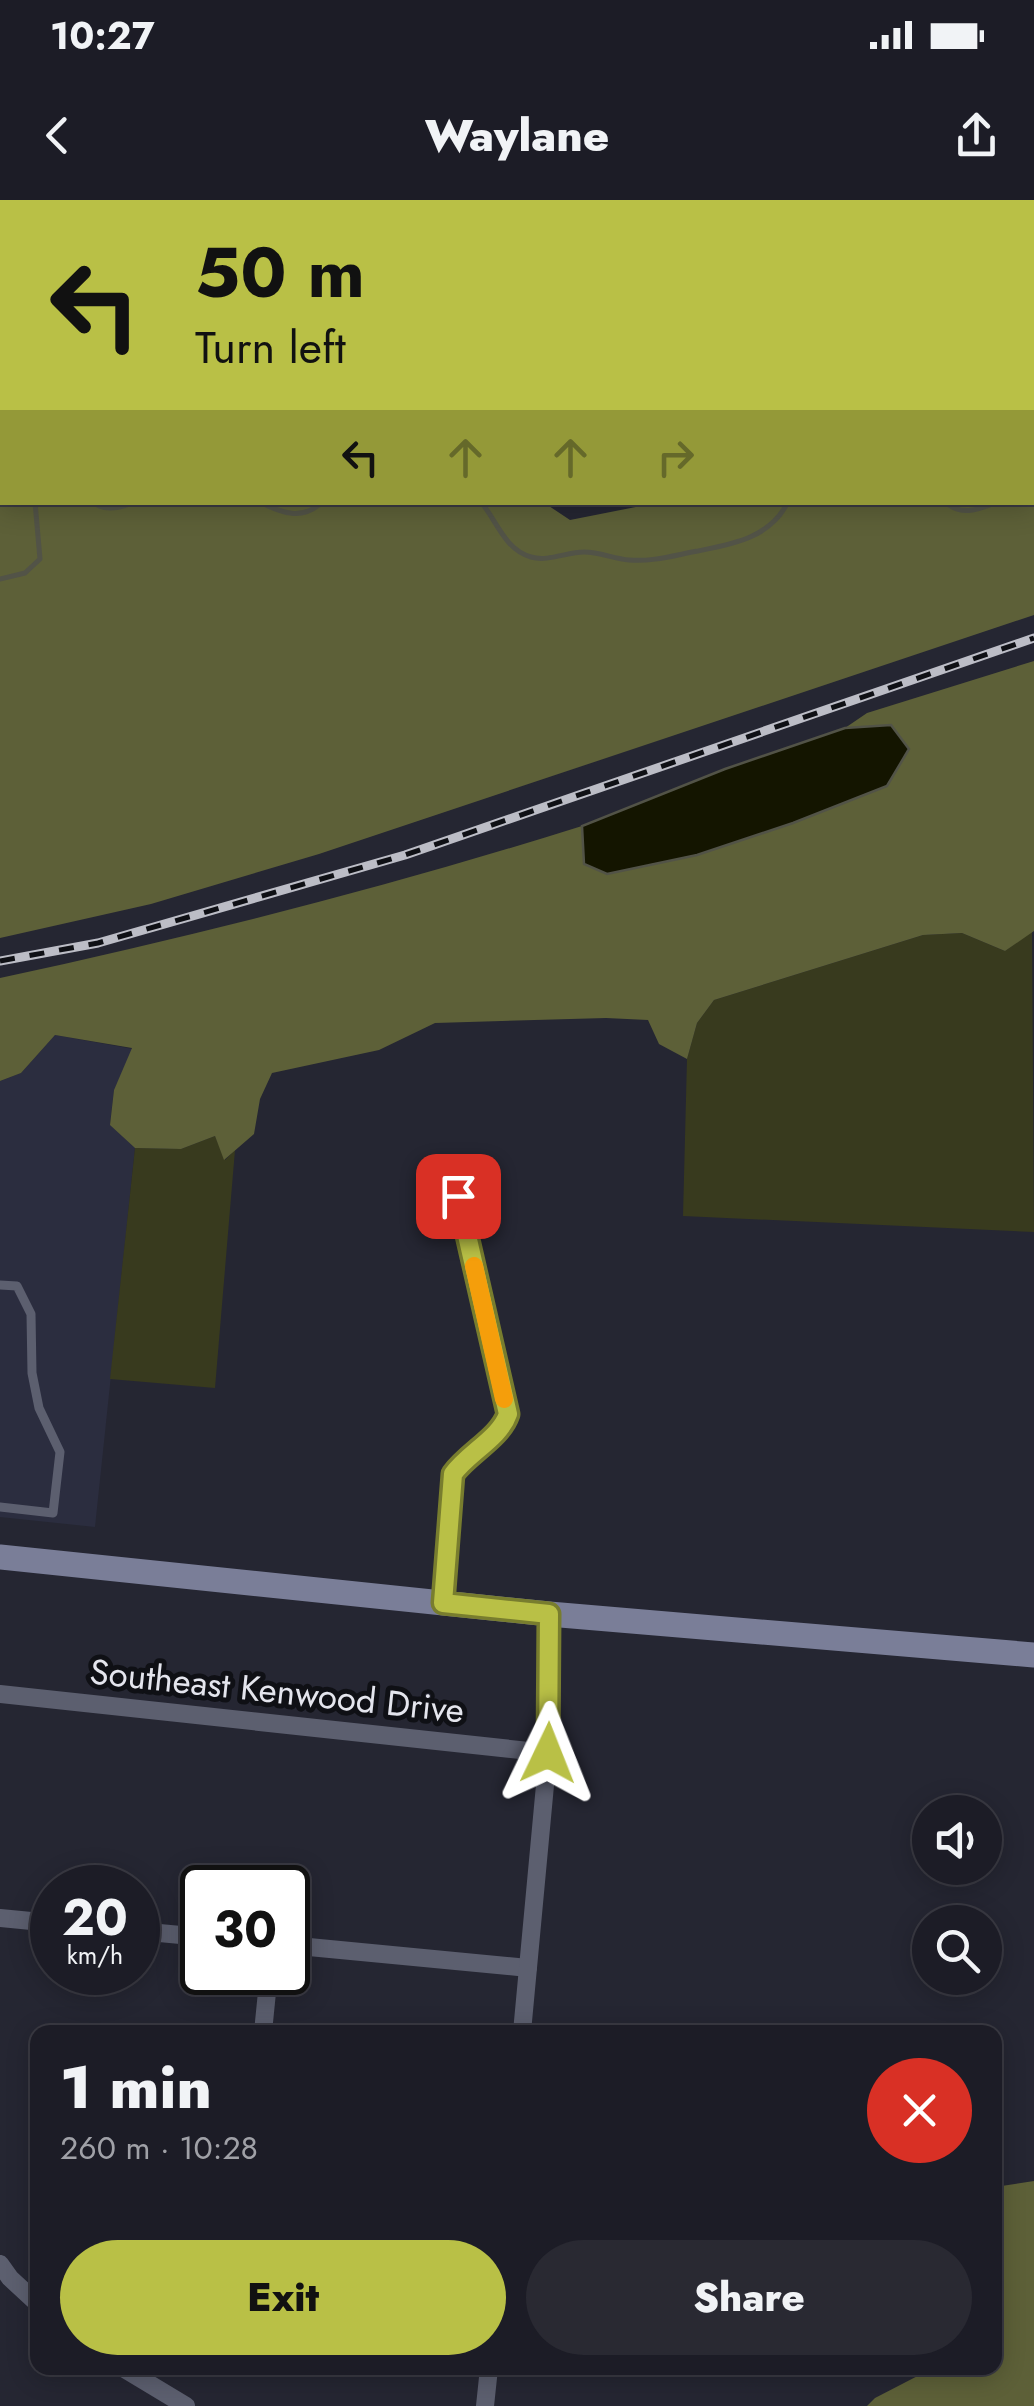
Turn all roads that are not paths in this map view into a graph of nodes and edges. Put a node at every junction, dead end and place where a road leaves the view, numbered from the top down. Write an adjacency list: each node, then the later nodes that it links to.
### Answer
1 (458, 1196): 5 (lane)
2 (0, 1285): 3 (lane)
3 (0, 1507)
4 (0, 1556): 5 (main road)
5 (443, 1603): 6 (main road)
6 (549, 1614): 7 (main road); 9 (street)
7 (1034, 1655)
8 (0, 1694): 9 (street, Southeast Kenwood Drive)
9 (548, 1753): 13 (street)
10 (0, 1918): 11 (street)
11 (30, 1921)
12 (310, 1948): 13 (street)
13 (528, 1968): 16 (street)
14 (267, 1995): 15 (street)
15 (264, 2025)
16 (523, 2025)
17 (0, 2264): 18 (street)
18 (30, 2297)
19 (135, 2375): 21 (street)
20 (488, 2375): 22 (street)
21 (186, 2406)
22 (485, 2406)

